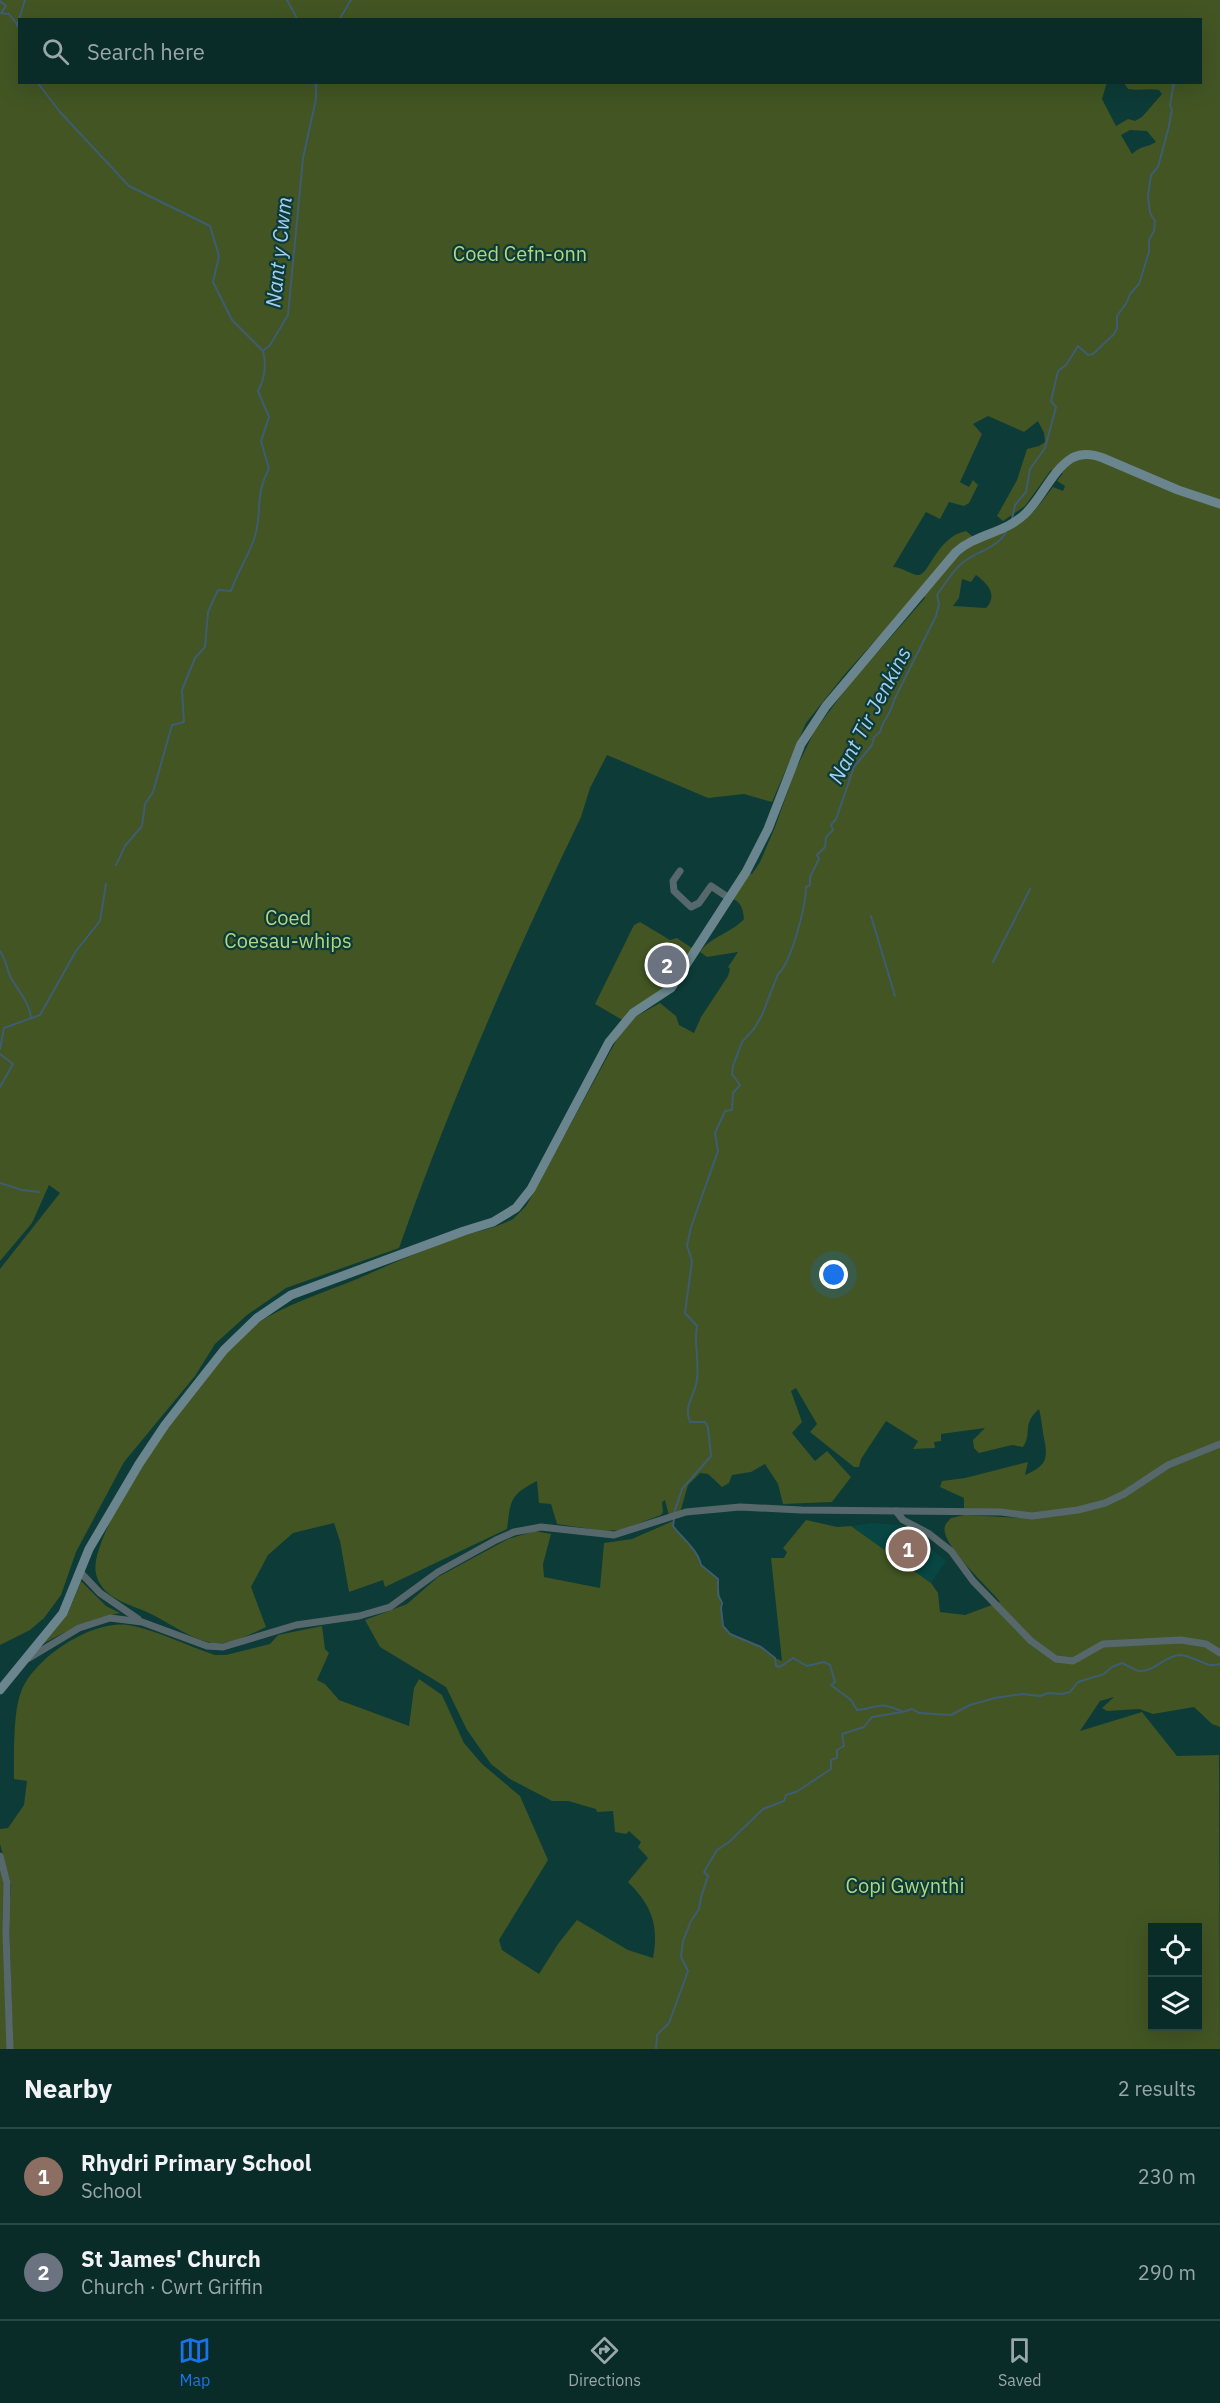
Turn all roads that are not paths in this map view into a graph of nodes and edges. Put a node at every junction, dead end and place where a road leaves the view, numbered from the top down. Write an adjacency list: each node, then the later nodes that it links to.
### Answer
1 (1220, 504): 3 (street)
2 (680, 871): 3 (street)
3 (729, 898): 6 (street)
4 (1220, 1444): 5 (street)
5 (896, 1511): 7 (street); 8 (street)
6 (80, 1572): 7 (street); 9 (street)
7 (142, 1622): 9 (street)
8 (1220, 1653)
9 (26, 1659): 10 (street)
10 (0, 1690)
11 (0, 1856): 12 (street)
12 (10, 2049)

